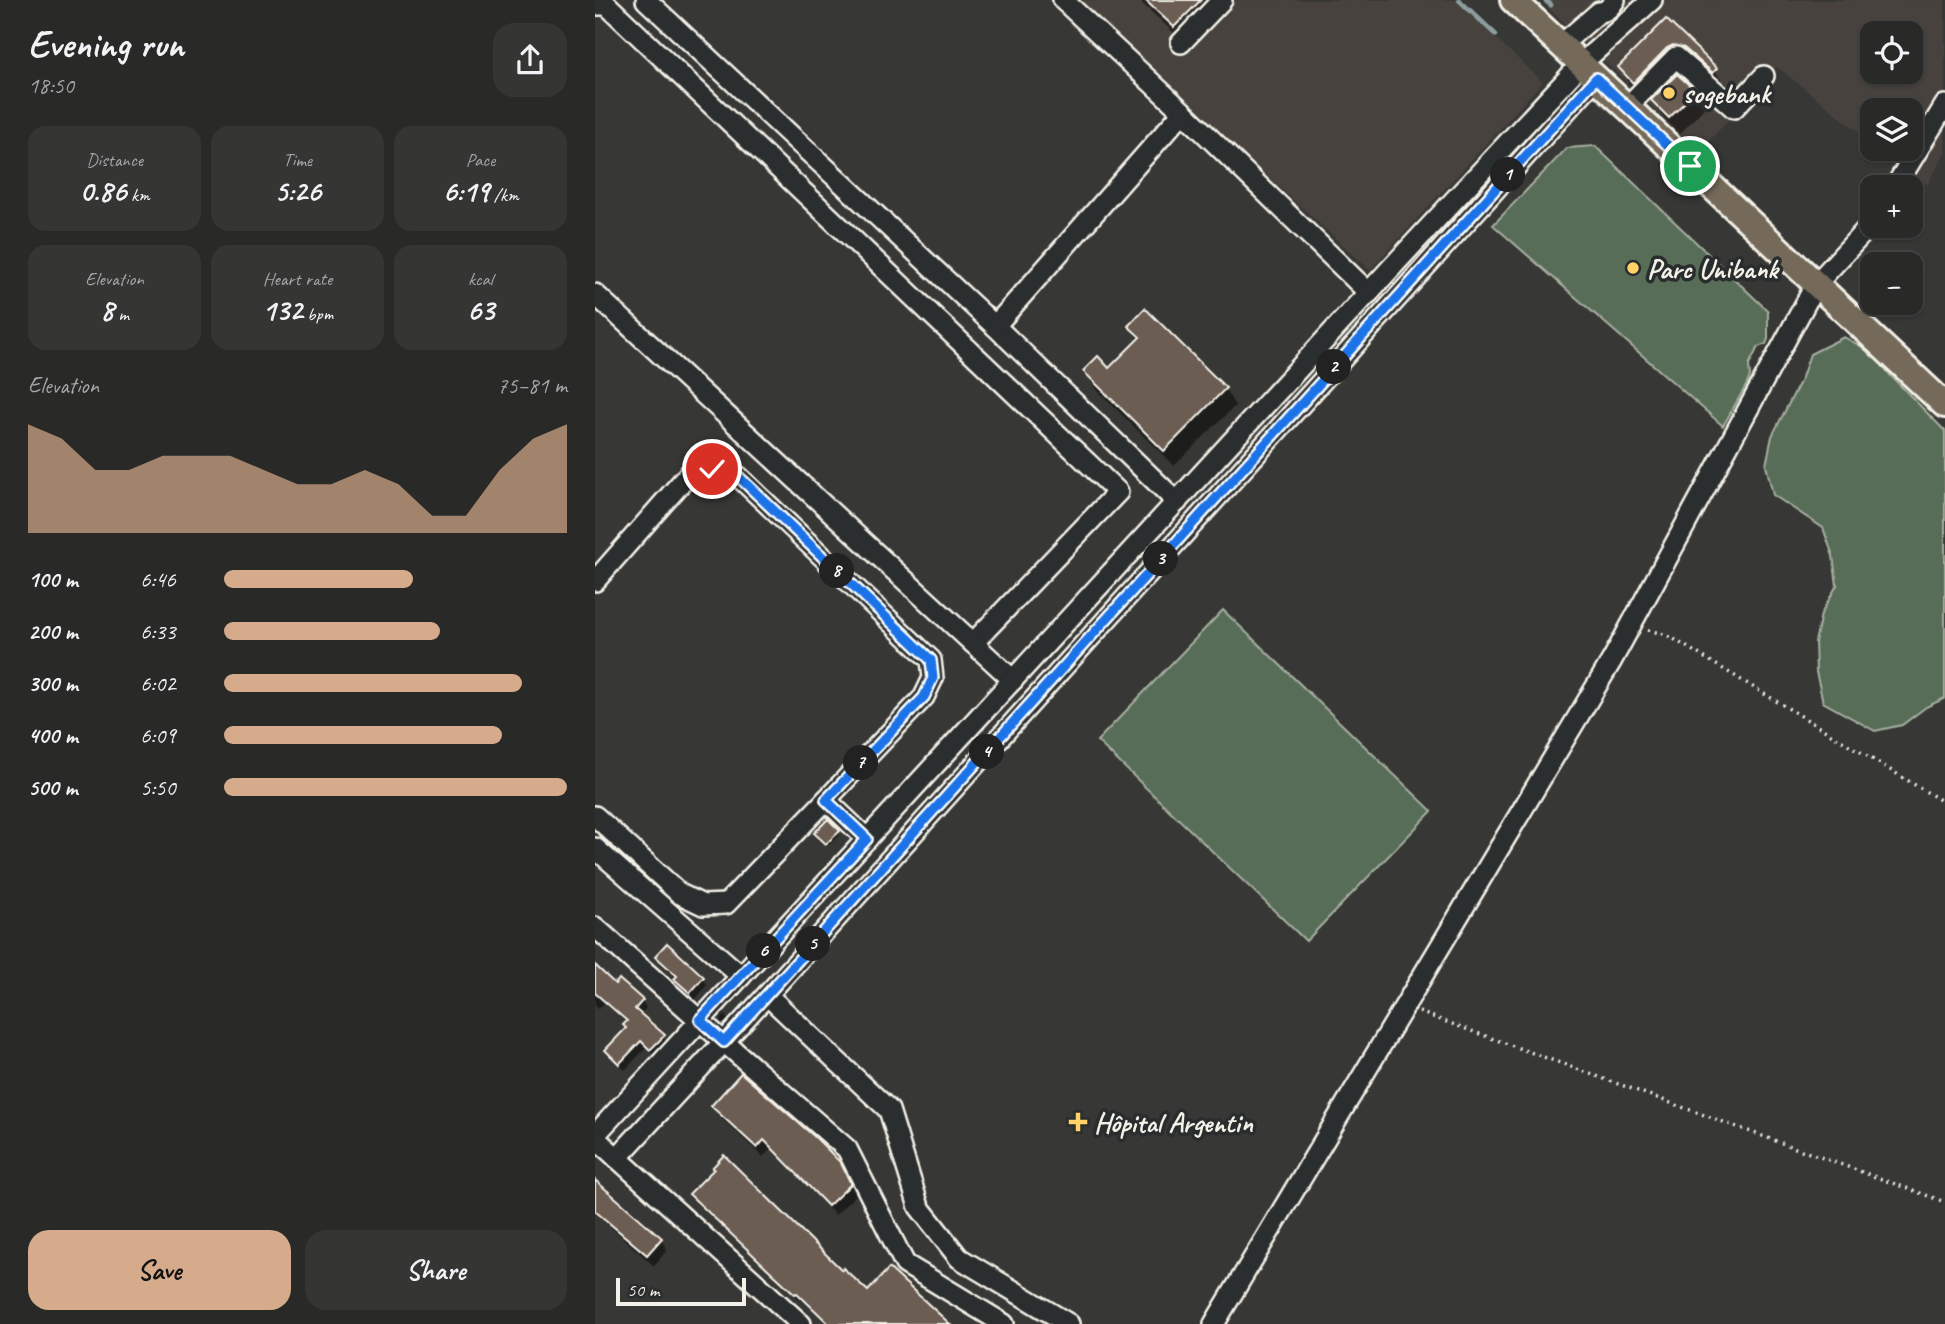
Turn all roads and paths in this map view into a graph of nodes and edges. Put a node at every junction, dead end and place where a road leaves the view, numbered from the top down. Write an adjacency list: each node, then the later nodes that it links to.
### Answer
1 (646, 0): 21 (street)
2 (1063, 0): 15 (street)
3 (1222, 0): 9 (street)
4 (1513, 0): 10 (main road)
5 (1615, 0): 8 (street)
6 (1652, 0): 11 (street)
7 (595, 5): 26 (street)
8 (1598, 6): 10 (street)
9 (1181, 43)
10 (1561, 45): 11 (main road)
11 (1589, 71): 14 (main road); 19 (street); 35 (street)
12 (1764, 76): 14 (street)
13 (1945, 105): 16 (street)
14 (1627, 107): 18 (main road)
15 (1183, 112): 19 (street); 21 (street)
16 (1902, 175)
17 (1860, 236): 18 (street)
18 (1816, 284): 22 (main road); 25 (street)
19 (1369, 293): 23 (street)
20 (595, 294): 26 (street)
21 (995, 326): 23 (street)
22 (1945, 405)
23 (1177, 502): 27 (street)
24 (595, 581): 28 (street)
25 (1631, 625): 29 (path); 36 (street)
26 (973, 643): 27 (street)
27 (1013, 680): 31 (street)
28 (826, 800): 30 (street); 31 (street)
29 (1945, 803)
30 (595, 816)
31 (867, 839): 34 (street)
32 (595, 848): 34 (street)
33 (595, 927): 37 (street)
34 (741, 976): 37 (street)
35 (767, 995): 38 (street); 44 (street)
36 (1404, 1006): 41 (path); 45 (street)
37 (700, 1020): 38 (street); 39 (street)
38 (724, 1042): 40 (street); 43 (street)
39 (595, 1136): 40 (street)
40 (617, 1158): 42 (street)
41 (1945, 1202)
42 (801, 1324)
43 (1004, 1324)
44 (1069, 1324)
45 (1214, 1324)

